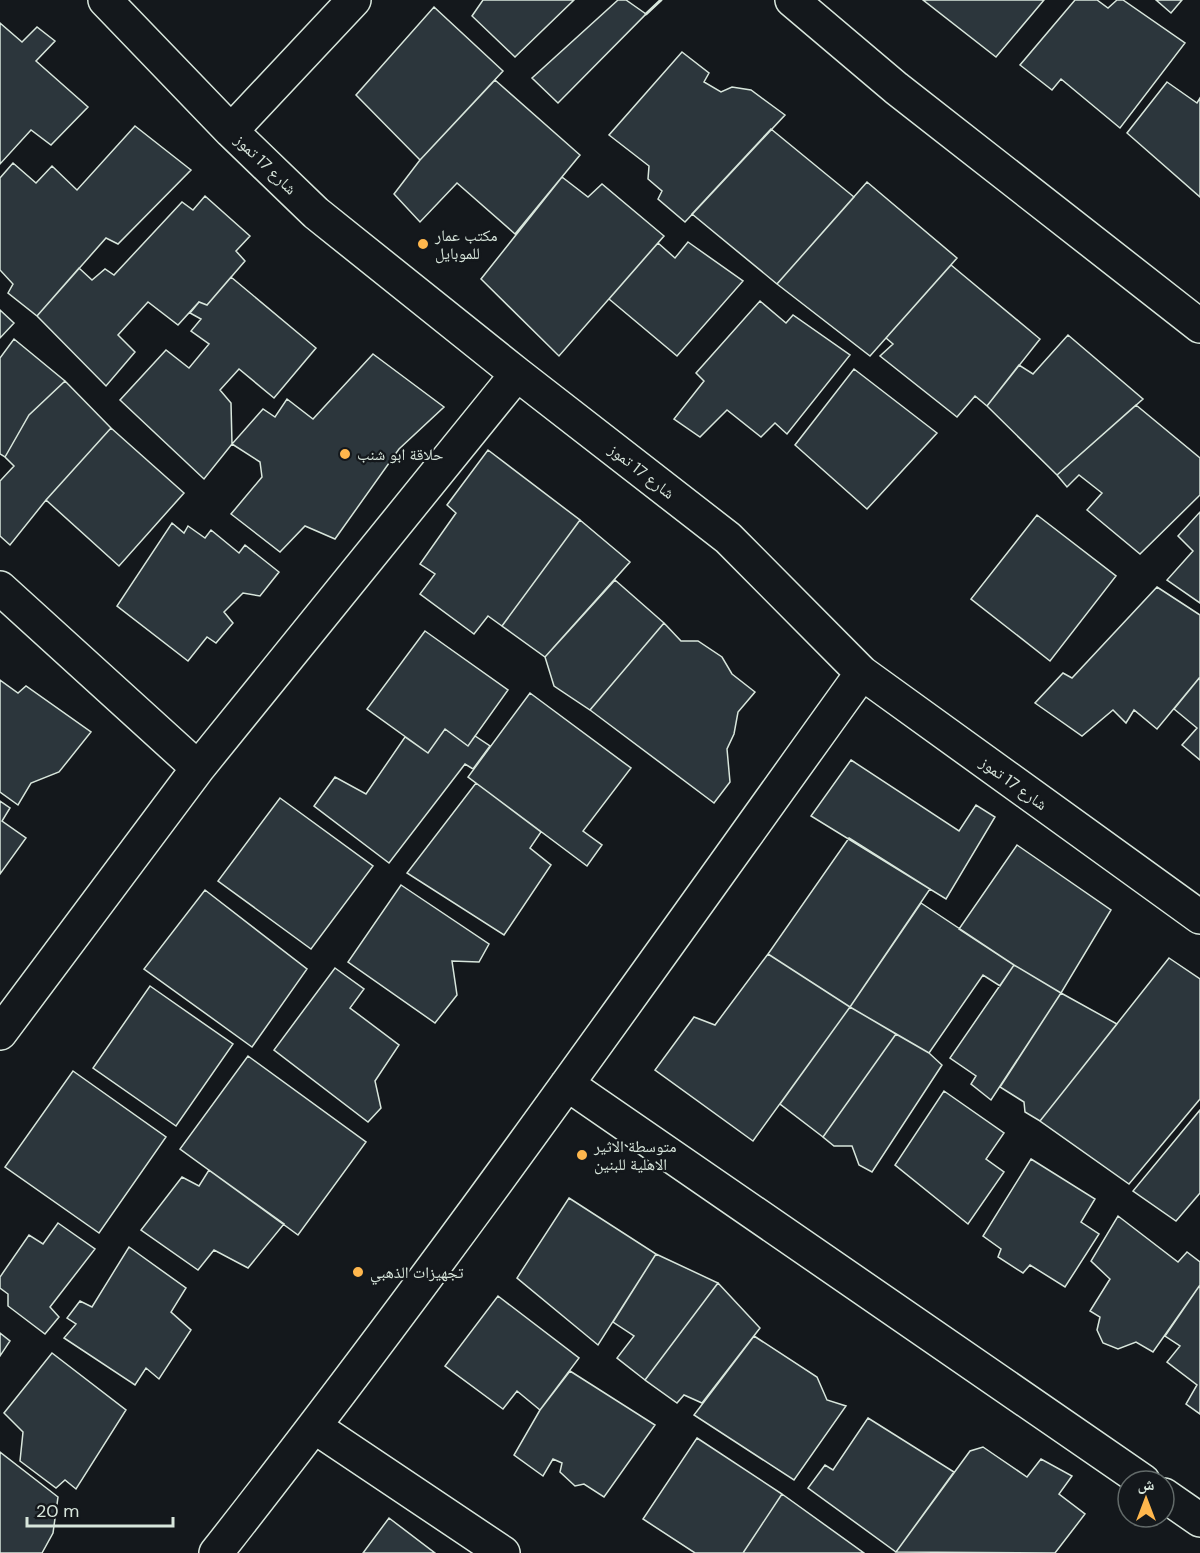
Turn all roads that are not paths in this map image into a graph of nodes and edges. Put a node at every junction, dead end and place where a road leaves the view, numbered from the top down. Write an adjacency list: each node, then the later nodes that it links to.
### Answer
1 (105, 0): 4 (street, شارع 17 تموز)
2 (354, 0): 4 (street)
3 (792, 0): 5 (street)
4 (231, 131): 6 (street, شارع 17 تموز)
5 (1200, 326)
6 (517, 374): 8 (street, شارع 17 تموز); 9 (street)
7 (0, 588): 9 (street)
8 (862, 673): 10 (street, شارع 17 تموز); 12 (street)
9 (198, 768): 11 (street)
10 (1200, 917)
11 (0, 1033)
12 (567, 1084): 13 (street); 14 (street)
13 (315, 1427): 17 (street); 18 (street)
14 (1126, 1469)
15 (1176, 1504): 16 (street)
16 (1200, 1520)
17 (216, 1553)
18 (503, 1553)

